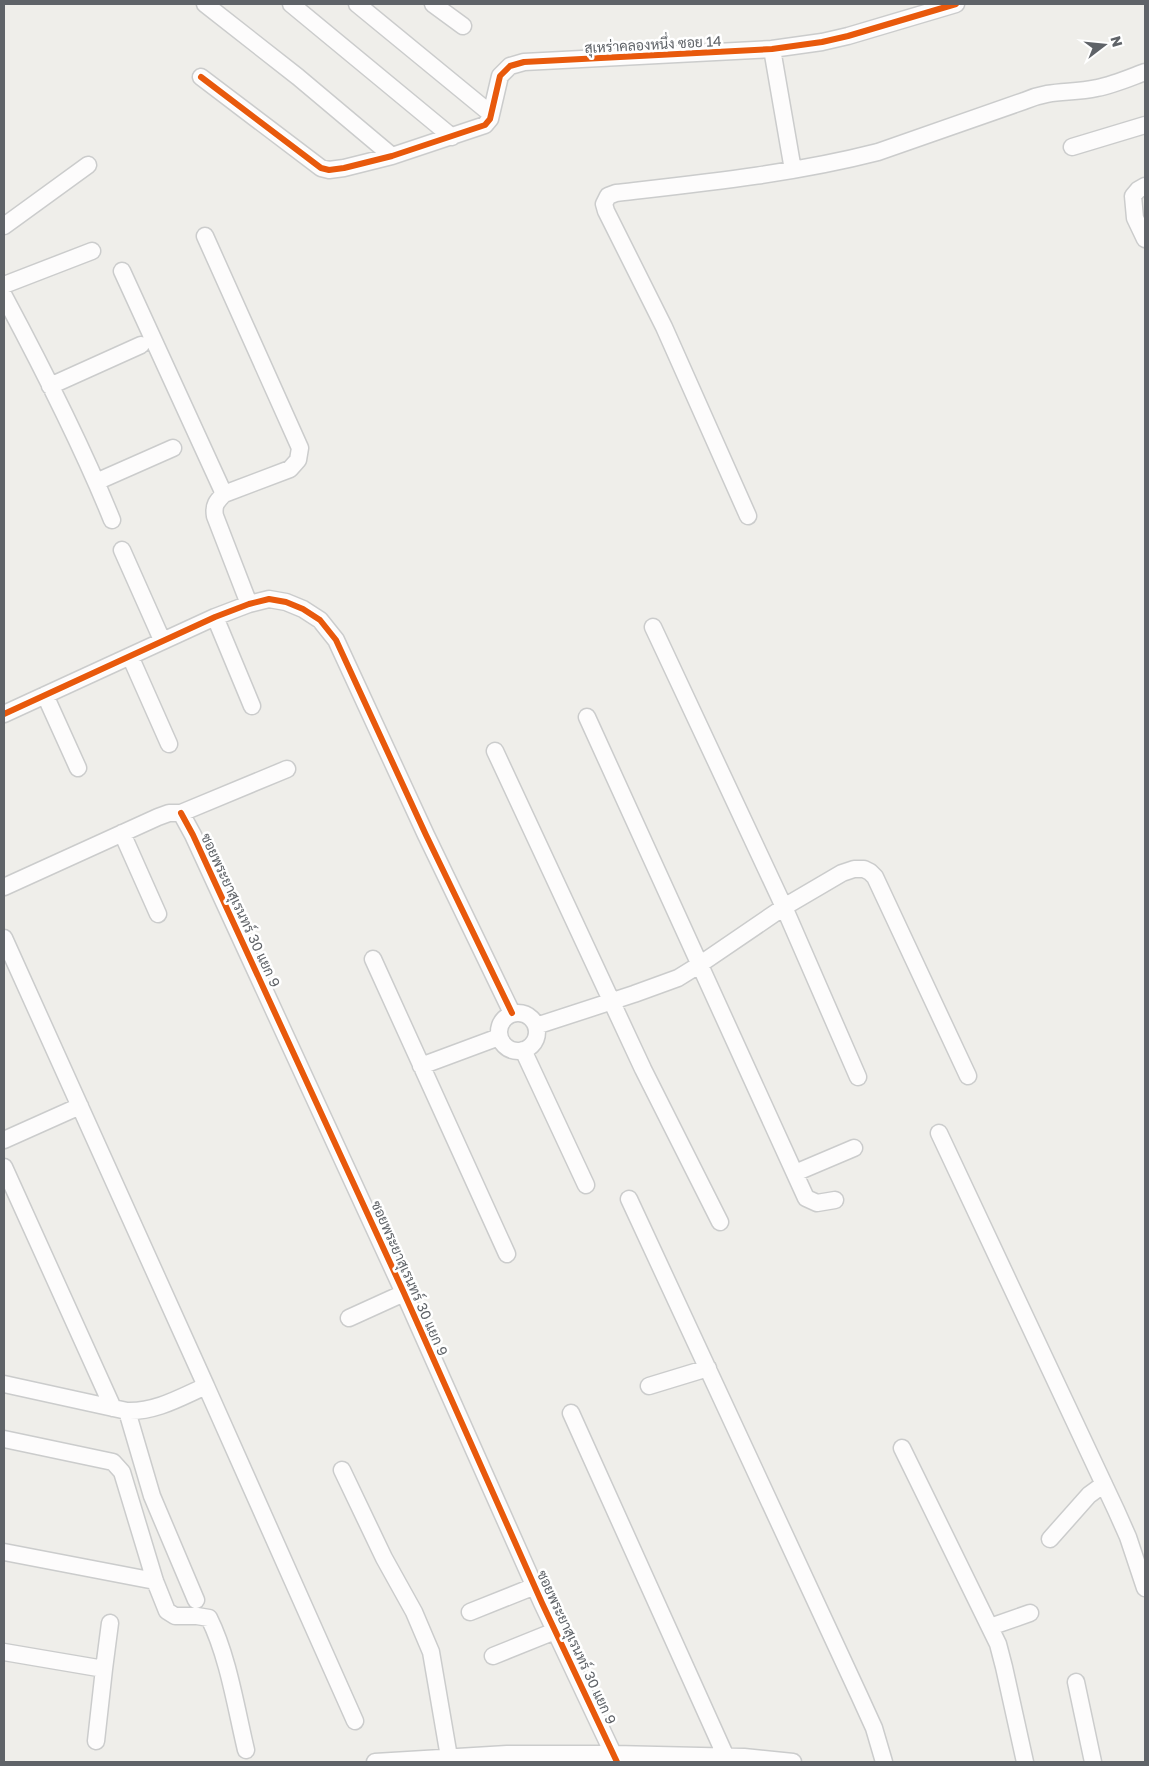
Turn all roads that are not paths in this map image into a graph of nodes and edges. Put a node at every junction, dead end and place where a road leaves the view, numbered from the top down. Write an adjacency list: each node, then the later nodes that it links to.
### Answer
1 (205, 4): 6 (street)
2 (291, 4): 13 (street)
3 (357, 4): 11 (street)
4 (433, 4): 7 (street)
5 (956, 4): 8 (street, สุเหร่าคลองหนึ่ง ซอย 14)
6 (223, 9): 15 (street)
7 (463, 26)
8 (772, 49): 11 (street, สุเหร่าคลองหนึ่ง ซอย 14); 17 (street)
9 (1145, 72): 17 (street)
10 (201, 77): 15 (street)
11 (491, 114): 13 (street)
12 (1145, 125): 14 (street)
13 (452, 137): 15 (street)
14 (1072, 147)
15 (392, 156)
16 (88, 164): 19 (street)
17 (793, 170): 31 (street)
18 (1145, 186): 21 (street)
19 (4, 226)
20 (205, 236): 30 (street)
21 (1145, 239)
22 (92, 251): 24 (street)
23 (122, 271): 30 (street)
24 (4, 285)
25 (4, 296): 27 (street)
26 (141, 345): 27 (street)
27 (50, 386): 29 (street)
28 (173, 448): 29 (street)
29 (96, 482): 32 (street)
30 (224, 494): 34 (street)
31 (748, 516)
32 (112, 520)
33 (122, 550): 37 (street)
34 (249, 604): 35 (street); 56 (street)
35 (215, 617): 37 (street); 40 (street)
36 (653, 628): 50 (street)
37 (162, 640): 38 (street)
38 (130, 656): 39 (street); 43 (street)
39 (45, 695): 41 (street); 45 (street)
40 (252, 706)
41 (4, 714)
42 (588, 717): 54 (street)
43 (169, 744)
44 (496, 752): 55 (street)
45 (78, 768)
46 (286, 769): 47 (street)
47 (181, 813): 48 (street); 74 (street, ซอยพระยาสุเรนทร์ 30 แยก 9)
48 (122, 833): 49 (street); 51 (street)
49 (4, 887)
50 (784, 907): 54 (street); 61 (street); 62 (street)
51 (158, 914)
52 (4, 938): 63 (street)
53 (373, 959): 60 (street)
54 (699, 965): 55 (street); 68 (street)
55 (611, 1000): 57 (street); 72 (street)
56 (512, 1013): 57 (street); 58 (street)
57 (536, 1026): 59 (street)
58 (499, 1038): 59 (street); 60 (street)
59 (524, 1050): 69 (street)
60 (420, 1066): 73 (street)
61 (968, 1076)
62 (858, 1077)
63 (80, 1106): 65 (street); 78 (street)
64 (940, 1133): 85 (street)
65 (4, 1140)
66 (854, 1148): 68 (street)
67 (4, 1167): 80 (street)
68 (795, 1173): 71 (street)
69 (586, 1185)
70 (630, 1199): 76 (street)
71 (836, 1200)
72 (720, 1222)
73 (507, 1254)
74 (404, 1293): 75 (street); 89 (street, ซอยพระยาสุเรนทร์ 30 แยก 9)
75 (349, 1318)
76 (708, 1368): 79 (street); 109 (street)
77 (4, 1384): 80 (street)
78 (206, 1386): 80 (street); 101 (street)
79 (649, 1386)
80 (120, 1409): 91 (street)
81 (571, 1413): 105 (street)
82 (4, 1439): 88 (street)
83 (902, 1448): 95 (street)
84 (342, 1470): 104 (street)
85 (1104, 1484): 86 (street); 90 (street)
86 (1050, 1538)
87 (4, 1552): 88 (street)
88 (155, 1581): 103 (street)
89 (535, 1586): 92 (street); 96 (street, ซอยพระยาสุเรนทร์ 30 แยก 9)
90 (1145, 1588)
91 (196, 1600)
92 (470, 1612)
93 (1030, 1613): 95 (street)
94 (110, 1623): 99 (street)
95 (990, 1627): 110 (street)
96 (555, 1631): 98 (street); 106 (street, ซอยพระยาสุเรนทร์ 30 แยก 9)
97 (4, 1652): 99 (street)
98 (493, 1656)
99 (104, 1669): 102 (street)
100 (1076, 1682): 111 (street)
101 (355, 1721)
102 (96, 1742)
103 (246, 1750)
104 (449, 1757): 106 (street); 107 (street)
105 (726, 1757): 106 (street); 108 (street)
106 (616, 1759)
107 (375, 1762)
108 (793, 1762)
109 (884, 1762)
110 (1025, 1762)
111 (1093, 1762)

